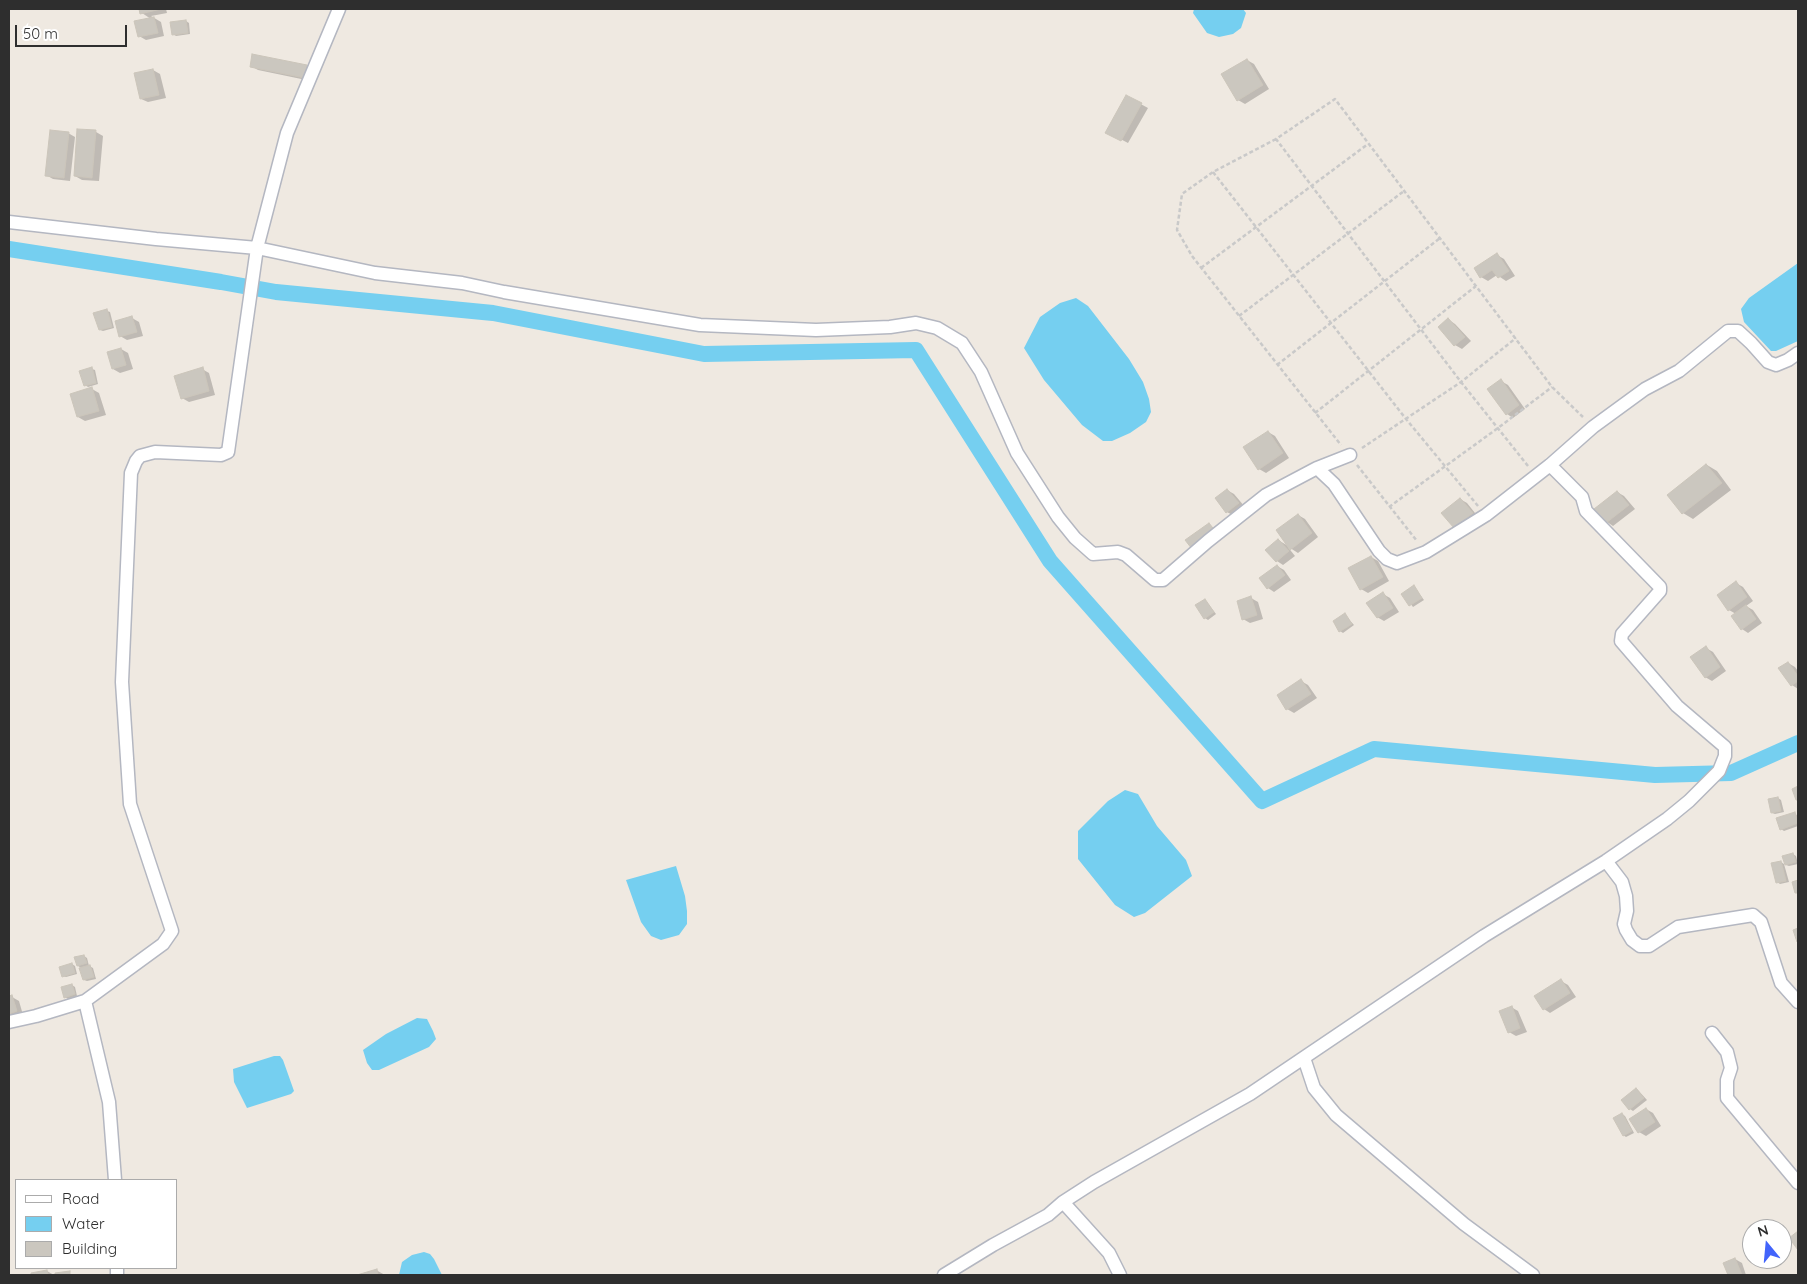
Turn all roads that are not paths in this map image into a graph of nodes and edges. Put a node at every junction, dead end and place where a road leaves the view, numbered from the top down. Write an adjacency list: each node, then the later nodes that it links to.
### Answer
1 (338, 9): 3 (street)
2 (9, 222): 3 (street)
3 (257, 248): 7 (street); 9 (street)
4 (1798, 353): 6 (street)
5 (1350, 456): 7 (street)
6 (1550, 464): 7 (street); 8 (street)
7 (1317, 468)
8 (1606, 861): 10 (street); 13 (street)
9 (85, 1001): 11 (street); 14 (street)
10 (1798, 1002)
11 (9, 1022)
12 (1712, 1034): 15 (street)
13 (1304, 1058): 16 (street); 19 (street)
14 (115, 1179)
15 (1798, 1183)
16 (1063, 1202): 17 (street); 18 (street)
17 (944, 1275)
18 (1120, 1275)
19 (1533, 1275)

